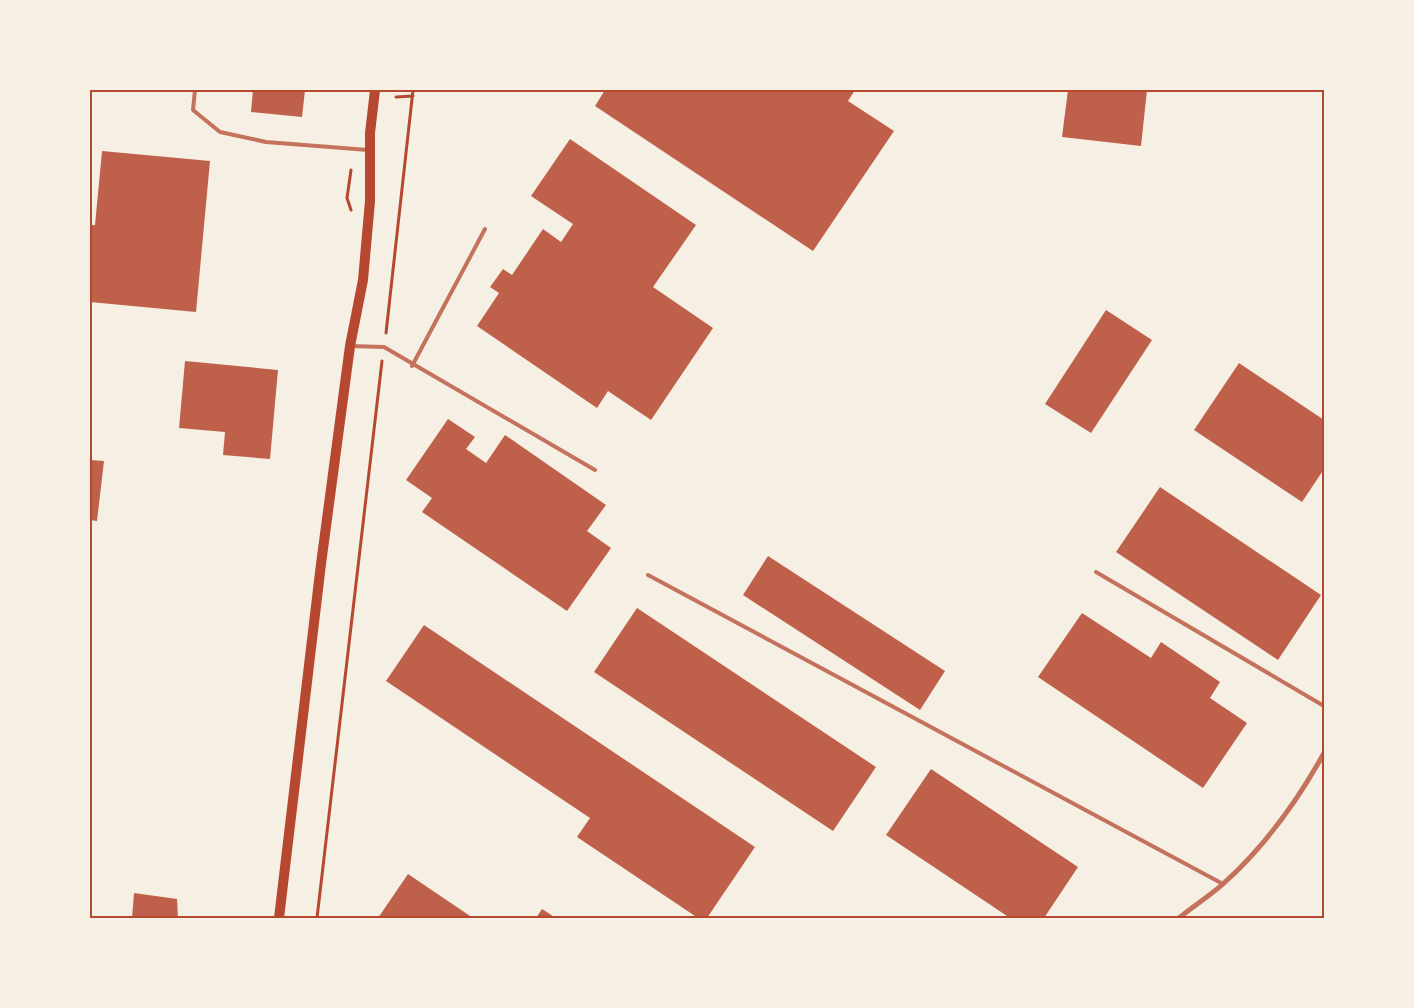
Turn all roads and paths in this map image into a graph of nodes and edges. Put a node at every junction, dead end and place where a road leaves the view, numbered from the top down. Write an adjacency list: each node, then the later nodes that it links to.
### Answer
1 (194, 90): 6 (lane)
2 (375, 90): 7 (main road)
3 (413, 90): 4 (path)
4 (413, 96): 5 (path); 11 (path)
5 (396, 97)
6 (352, 149): 7 (lane); 8 (path)
7 (370, 150): 10 (main road)
8 (351, 213)
9 (486, 229): 12 (lane)
10 (350, 346): 11 (lane); 19 (main road)
11 (384, 347): 12 (lane); 20 (path)
12 (412, 366): 13 (lane)
13 (595, 470)
14 (1096, 572): 16 (lane)
15 (648, 575): 18 (lane)
16 (1324, 706)
17 (1324, 753): 18 (street)
18 (1223, 884): 21 (street)
19 (280, 918)
20 (318, 918)
21 (1179, 918)

